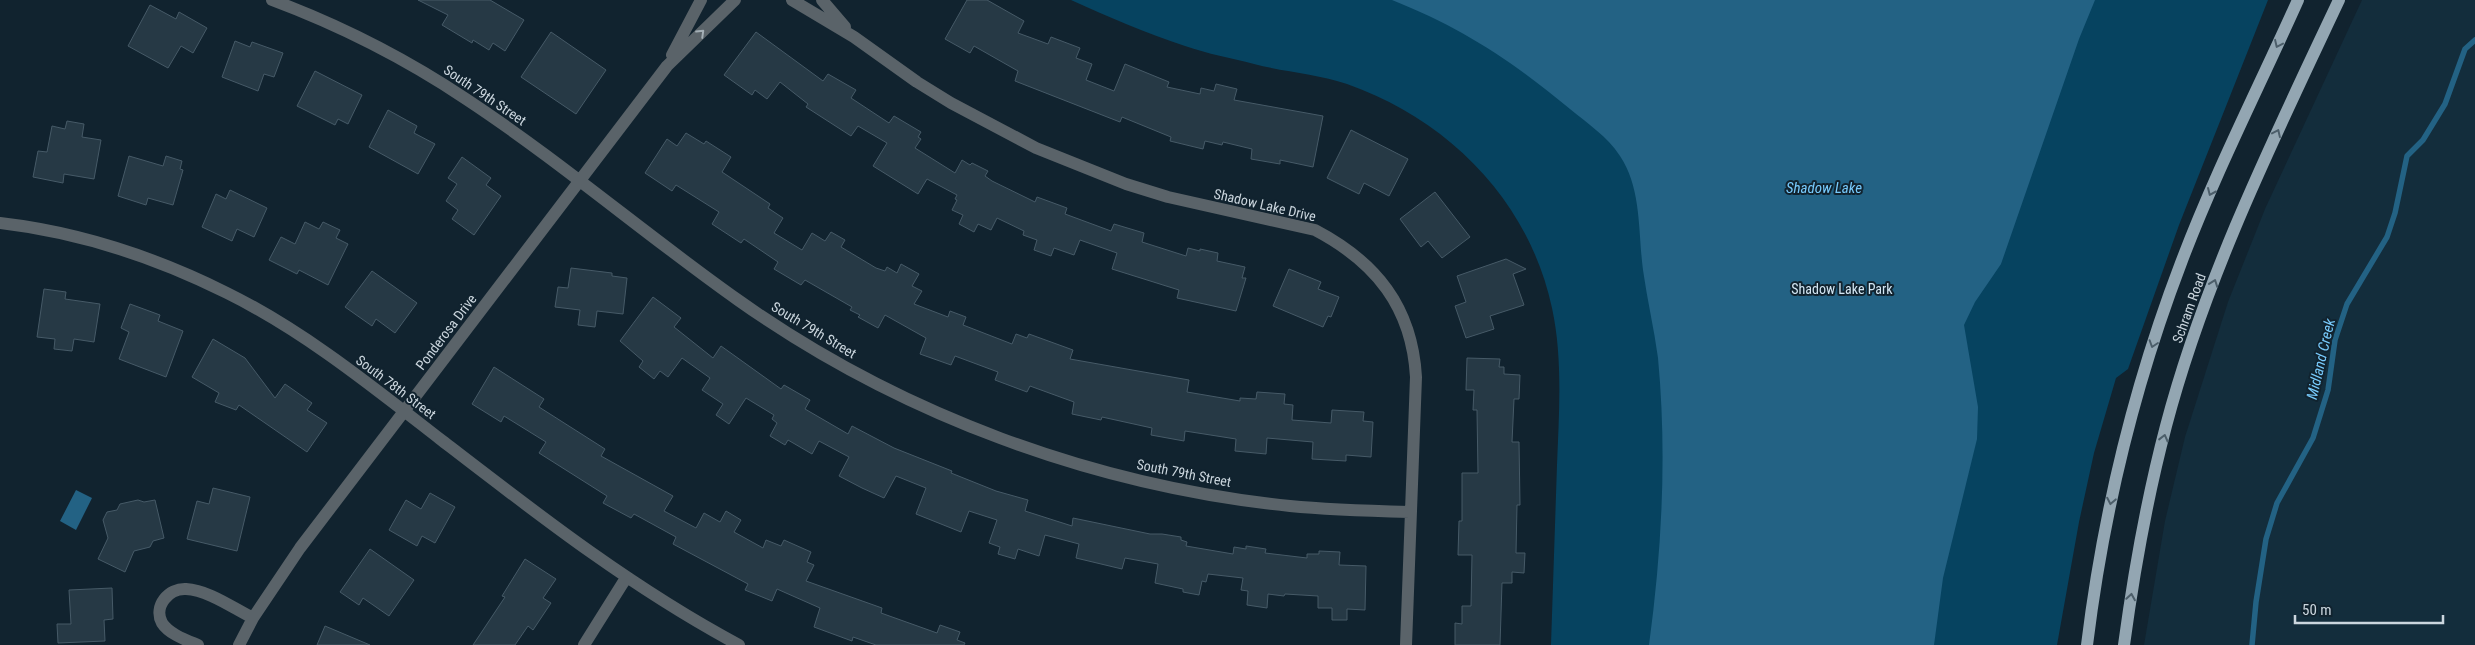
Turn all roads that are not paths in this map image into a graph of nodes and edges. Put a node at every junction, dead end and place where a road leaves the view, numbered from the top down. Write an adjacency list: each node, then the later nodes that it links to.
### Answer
1 (272, 0): 10 (street, South 79th Street)
2 (701, 0): 9 (street, Ponderosa Drive)
3 (735, 0): 9 (street, Ponderosa Drive, one-way to 3)
4 (792, 0): 8 (street, Shadow Lake Drive)
5 (822, 0): 8 (street, Shadow Lake Drive)
6 (2298, 0): 21 (main road, Schram Road, one-way to 21)
7 (2339, 0): 22 (main road, Schram Road, one-way to 7)
8 (854, 37): 13 (street, Shadow Lake Drive)
9 (666, 66): 10 (street, Ponderosa Drive)
10 (579, 180): 12 (street, Ponderosa Drive); 13 (street, South 79th Street)
11 (0, 224): 12 (street, South 78th Street)
12 (405, 412): 14 (street, South 78th Street); 15 (street, Ponderosa Drive)
13 (1411, 512): 20 (street, Shadow Lake Drive)
14 (626, 578): 18 (street); 19 (street, South 78th Street)
15 (253, 618): 16 (street); 17 (street, Ponderosa Drive)
16 (198, 645)
17 (239, 645)
18 (584, 645)
19 (740, 645)
20 (1406, 645)
21 (2087, 645)
22 (2124, 645)

